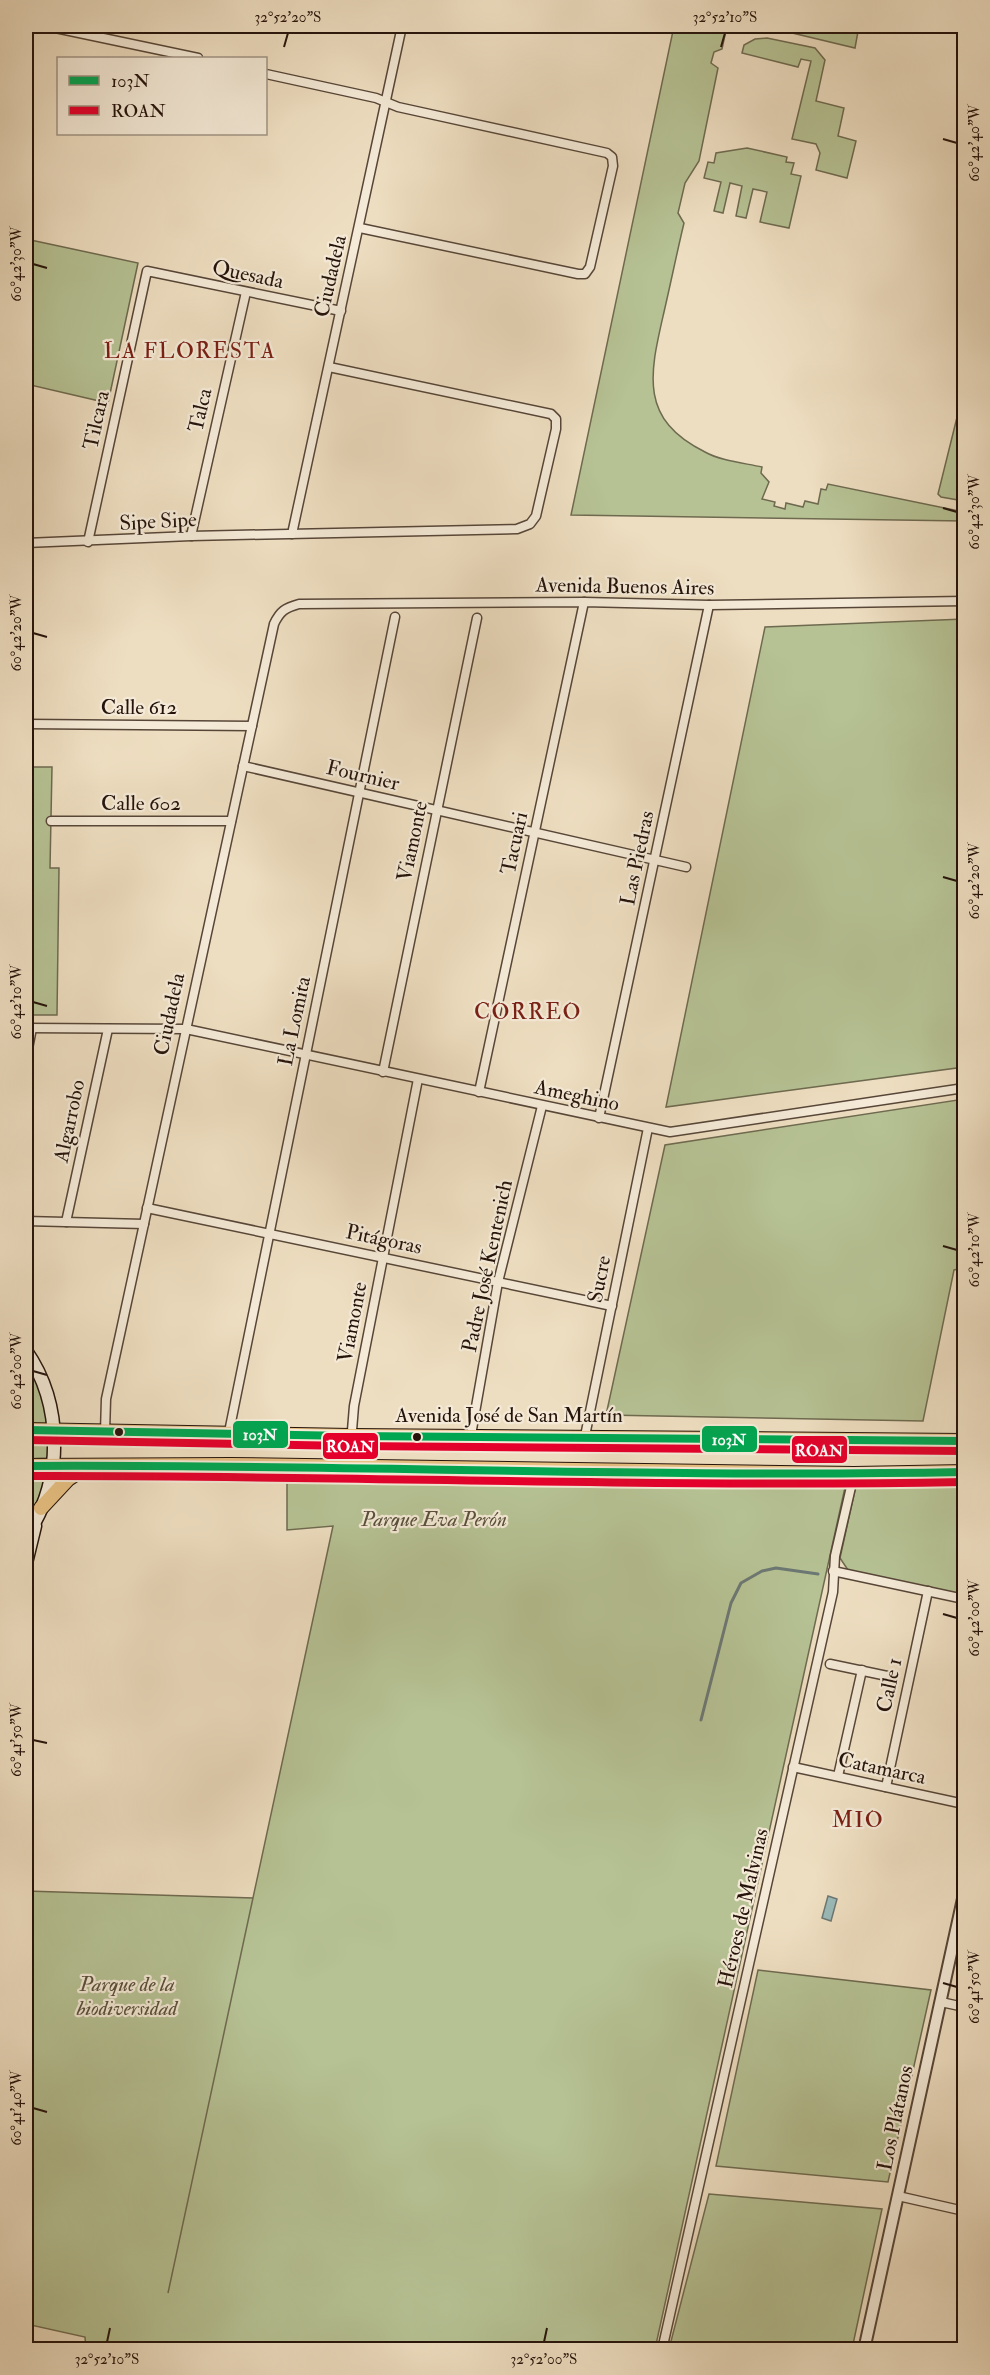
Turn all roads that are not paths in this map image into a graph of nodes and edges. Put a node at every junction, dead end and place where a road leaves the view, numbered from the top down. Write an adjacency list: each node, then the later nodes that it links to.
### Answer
1 (45, 26): 3 (street)
2 (402, 26): 5 (street, Ciudadela)
3 (193, 57)
4 (267, 74): 5 (street)
5 (385, 102): 6 (street, Ciudadela); 6 (street)
6 (360, 228): 9 (street, Ciudadela)
7 (147, 271): 8 (street, Quesada); 13 (street, Tilcara)
8 (246, 292): 9 (street, Quesada); 12 (street, Talca)
9 (341, 311): 10 (street, Ciudadela)
10 (329, 367): 11 (street, Ciudadela); 11 (street, Sipe Sipe)
11 (292, 534): 12 (street, Sipe Sipe)
12 (191, 536): 13 (street, Sipe Sipe)
13 (87, 542): 14 (street, Sipe Sipe)
14 (26, 543)
15 (964, 601): 17 (street, Avenida Buenos Aires)
16 (584, 602): 17 (street, Avenida Buenos Aires); 18 (street, Avenida Buenos Aires); 28 (street, Tacuari)
17 (710, 605): 29 (street, Las Piedras)
18 (285, 608): 22 (street, Ciudadela)
19 (395, 617): 24 (street, La Lomita)
20 (477, 618): 25 (street, Viamonte)
21 (26, 724): 22 (street, Calle 612)
22 (252, 726): 23 (street, Ciudadela)
23 (243, 766): 24 (street, Fournier); 27 (street, Ciudadela)
24 (359, 793): 25 (street, Fournier); 34 (street, La Lomita)
25 (437, 810): 28 (street, Fournier); 36 (street, Viamonte)
26 (51, 821): 27 (street, Calle 602)
27 (231, 821): 33 (street, Ciudadela)
28 (535, 831): 29 (street, Fournier); 39 (street, Tacuari)
29 (655, 860): 30 (street, Fournier); 41 (street, Las Piedras)
30 (686, 867)
31 (29, 1028): 32 (street, Ameghino); 35 (street)
32 (108, 1029): 33 (street, Ameghino); 45 (street, Algarrobo)
33 (186, 1029): 34 (street, Ameghino); 43 (street, Ciudadela)
34 (306, 1055): 36 (street, Ameghino); 47 (street, La Lomita)
35 (26, 1059)
36 (383, 1071): 37 (street, Ameghino)
37 (418, 1079): 39 (street, Ameghino); 48 (street, Viamonte)
38 (964, 1088): 42 (street, Ameghino)
39 (479, 1092): 40 (street, Ameghino)
40 (542, 1106): 41 (street, Ameghino); 49 (street, Padre José Kentenich)
41 (599, 1118): 42 (street, Ameghino)
42 (648, 1128): 50 (street, Sucre)
43 (147, 1208): 46 (street, Ciudadela); 47 (street, Pitágoras)
44 (26, 1221): 45 (street)
45 (66, 1222): 46 (street)
46 (144, 1224): 54 (street, Ciudadela)
47 (269, 1233): 48 (street, Pitágoras); 55 (street, La Lomita)
48 (383, 1257): 49 (street, Pitágoras); 57 (street, Viamonte)
49 (498, 1282): 50 (street, Pitágoras); 56 (street, Padre José Kentenich)
50 (612, 1306): 58 (street, Sucre)
51 (26, 1350): 53 (main road)
52 (26, 1430): 53 (main road, Avenida José de San Martín)
53 (54, 1431): 54 (main road, Avenida José de San Martín); 61 (main road)
54 (105, 1432): 55 (main road, Avenida José de San Martín)
55 (229, 1432): 57 (main road, Avenida José de San Martín)
56 (471, 1435): 57 (main road, Avenida José de San Martín); 58 (main road, Avenida José de San Martín)
57 (351, 1436): 63 (street, Viamonte)
58 (585, 1436): 59 (main road, Avenida José de San Martín)
59 (964, 1440)
60 (26, 1466): 61 (main road)
61 (53, 1466): 62 (main road); 66 (main road)
62 (86, 1467): 63 (main road); 66 (main road)
63 (349, 1467): 65 (main road)
64 (964, 1472): 65 (main road)
65 (854, 1474): 69 (street, Héroes de Malvinas)
66 (40, 1511): 67 (main road); 68 (main road)
67 (26, 1536)
68 (26, 1563)
69 (833, 1571): 70 (street); 75 (street, Héroes de Malvinas)
70 (928, 1591): 71 (street); 77 (street, Calle 1)
71 (964, 1599)
72 (830, 1664): 73 (street)
73 (862, 1670): 74 (street); 76 (street)
74 (892, 1677)
75 (793, 1767): 76 (street, Catamarca); 84 (street, Héroes de Malvinas)
76 (838, 1776): 77 (street, Catamarca)
77 (886, 1787): 78 (street, Catamarca)
78 (964, 1803)
79 (964, 1894): 80 (street, Los Plátanos)
80 (941, 2002): 81 (street); 82 (street, Los Plátanos)
81 (964, 2007)
82 (898, 2196): 83 (street); 85 (street, Los Plátanos)
83 (964, 2211)
84 (662, 2349)
85 (864, 2349)

